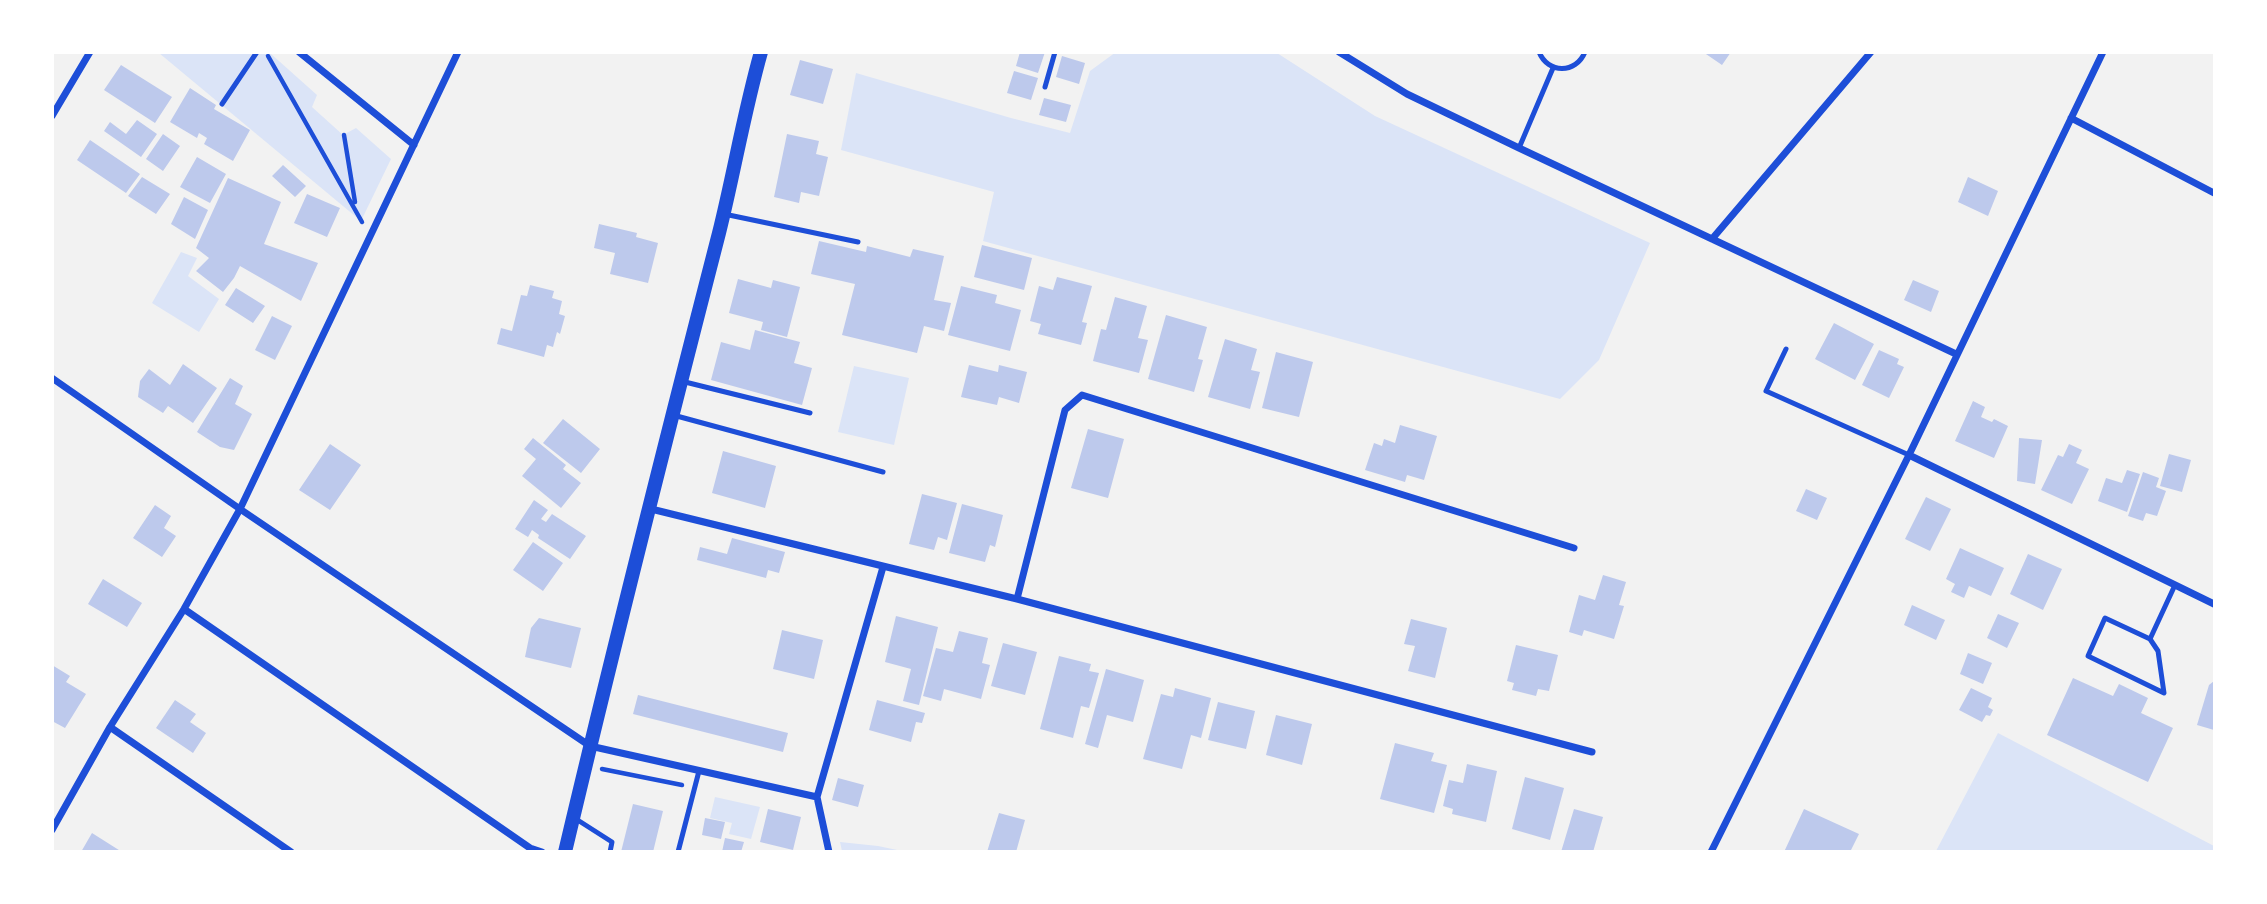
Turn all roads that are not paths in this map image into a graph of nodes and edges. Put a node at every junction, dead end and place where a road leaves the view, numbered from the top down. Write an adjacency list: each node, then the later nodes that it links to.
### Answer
1 (90, 52): 15 (street)
2 (257, 52): 14 (lane)
3 (299, 52): 17 (street)
4 (458, 52): 17 (street)
5 (761, 52): 20 (main road)
6 (1055, 52): 13 (lane)
7 (1339, 52): 18 (street)
8 (1539, 52): 12 (lane)
9 (1585, 52): 12 (lane)
10 (1871, 52): 21 (street)
11 (2103, 52): 16 (street)
12 (1553, 68): 18 (lane)
13 (1045, 87)
14 (222, 104)
15 (52, 116)
16 (2071, 118): 19 (street); 24 (street)
17 (414, 145): 32 (street)
18 (1519, 148): 21 (street)
19 (2214, 193)
20 (724, 214): 22 (lane); 26 (main road)
21 (1712, 239): 24 (street)
22 (858, 242)
23 (1786, 349): 29 (lane)
24 (1956, 354): 29 (street)
25 (52, 378): 32 (street)
26 (681, 381): 27 (lane); 28 (main road)
27 (810, 413)
28 (671, 414): 30 (lane); 31 (main road)
29 (1909, 455): 35 (street); 53 (street)
30 (883, 472)
31 (648, 508): 34 (street); 41 (main road)
32 (240, 509): 38 (street); 41 (street)
33 (1574, 548): 36 (street)
34 (883, 566): 36 (street); 44 (street)
35 (2175, 585): 37 (street); 39 (lane)
36 (1017, 599): 42 (street)
37 (2214, 604)
38 (184, 610): 40 (street); 48 (street)
39 (2150, 639): 39 (lane)
40 (110, 727): 46 (street); 47 (street)
41 (590, 746): 43 (street); 45 (main road)
42 (1592, 752)
43 (699, 771): 44 (street); 51 (lane)
44 (817, 797): 52 (street)
45 (573, 818): 49 (main road); 50 (lane)
46 (52, 830)
47 (291, 852)
48 (542, 852)
49 (565, 852)
50 (610, 852)
51 (678, 852)
52 (829, 852)
53 (1711, 852)

